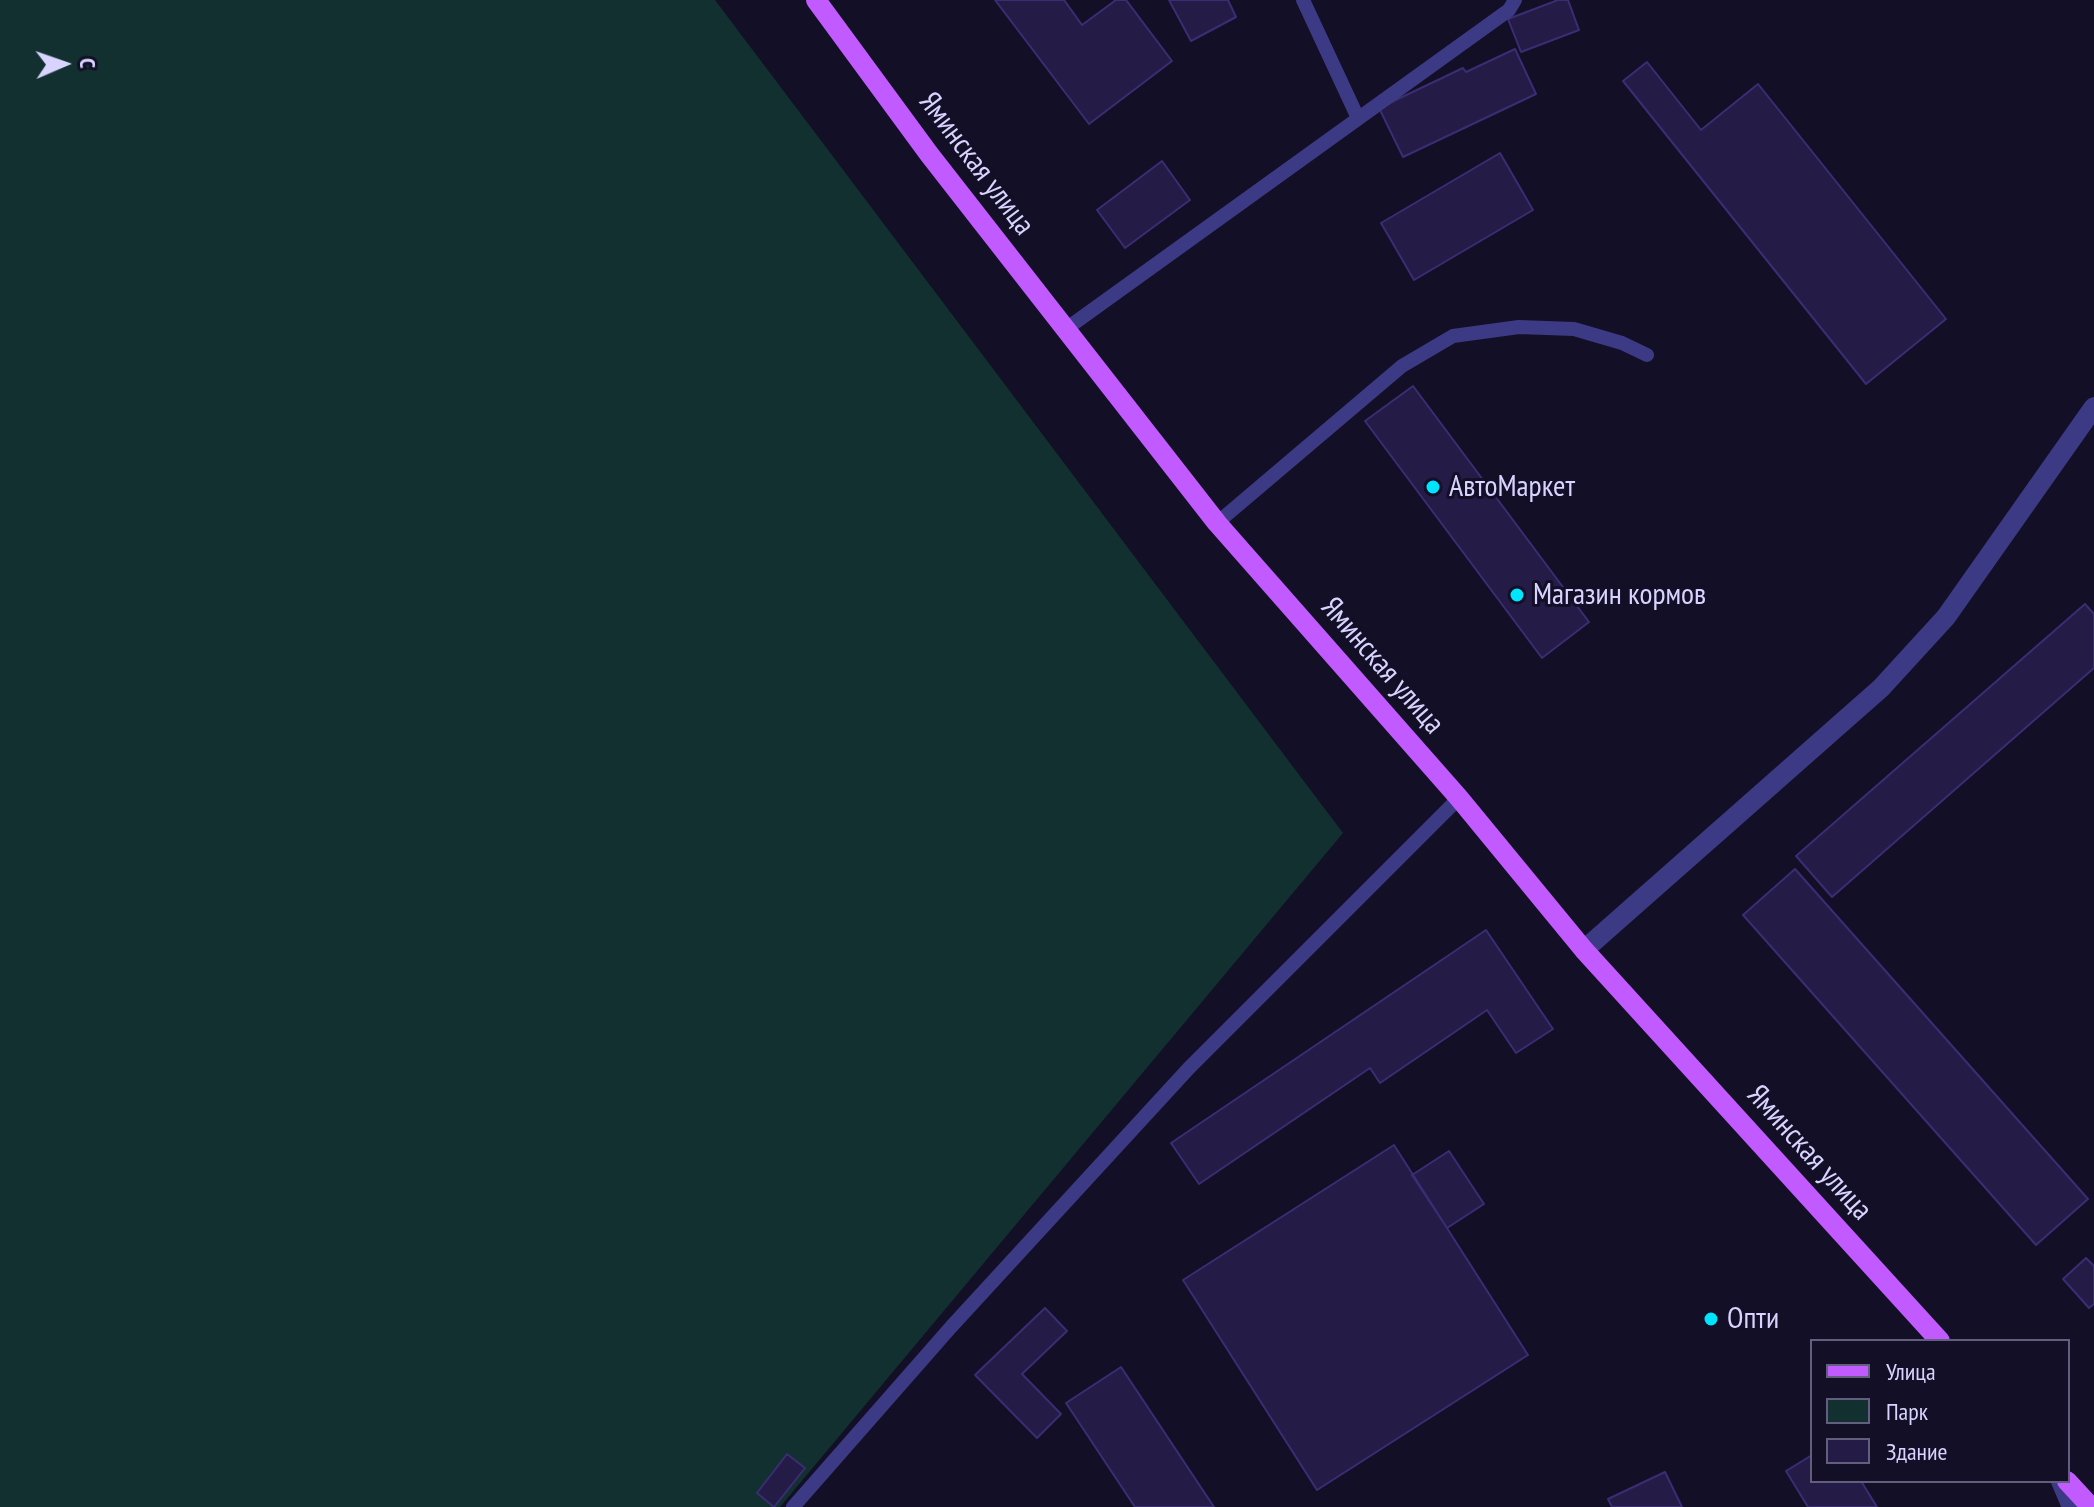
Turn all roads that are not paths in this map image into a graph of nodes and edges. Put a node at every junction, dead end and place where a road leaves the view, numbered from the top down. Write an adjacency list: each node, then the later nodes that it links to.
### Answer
1 (816, 0): 5 (main road, Яминская улица)
2 (1303, 0): 4 (lane)
3 (1515, 0): 4 (lane)
4 (1358, 118): 5 (lane)
5 (1066, 329): 8 (main road, Яминская улица)
6 (1647, 355): 8 (lane)
7 (2094, 407): 10 (street)
8 (1217, 523): 9 (main road, Яминская улица)
9 (1459, 798): 10 (main road, Яминская улица); 14 (lane)
10 (1584, 950): 11 (main road, Яминская улица)
11 (1938, 1339)
12 (2062, 1483): 15 (street)
13 (2069, 1483): 16 (main road)
14 (793, 1507)
15 (2072, 1507)
16 (2091, 1507)

